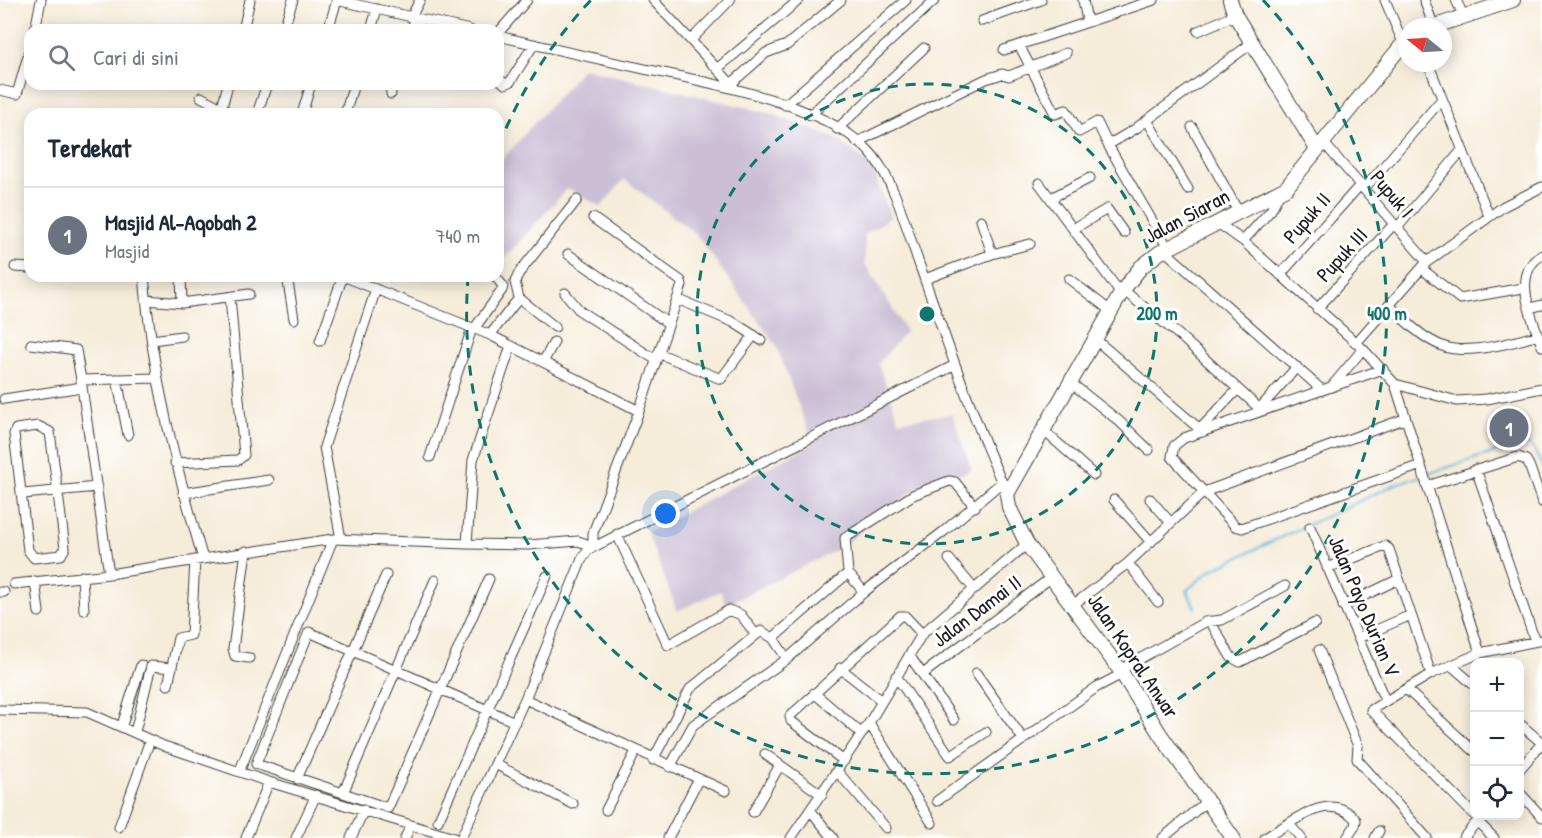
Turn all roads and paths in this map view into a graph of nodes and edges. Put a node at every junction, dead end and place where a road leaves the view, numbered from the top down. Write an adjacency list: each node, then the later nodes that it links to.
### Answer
1 (41, 0): 29 (street)
2 (250, 0): 30 (street)
3 (293, 0): 31 (street)
4 (336, 0): 21 (street); 32 (street)
5 (420, 0): 23 (street)
6 (527, 0): 38 (street)
7 (653, 0): 40 (street)
8 (730, 0): 40 (street)
9 (799, 0): 48 (street)
10 (841, 0): 53 (street)
11 (906, 0): 63 (street)
12 (935, 0): 68 (street)
13 (1041, 0): 26 (street)
14 (1083, 0): 27 (street)
15 (1154, 0): 27 (street)
16 (1230, 0): 22 (street)
17 (1385, 0): 36 (street)
18 (1424, 0): 25 (street)
19 (1456, 0): 24 (street)
20 (1509, 1): 24 (street)
21 (377, 9): 23 (street); 33 (street)
22 (1234, 15): 37 (street); 41 (street)
23 (414, 17): 34 (street); 35 (street)
24 (1464, 17): 28 (street)
25 (1431, 18)
26 (982, 21)
27 (1087, 21): 43 (street)
28 (1452, 21)
29 (35, 24)
30 (244, 24)
31 (286, 24)
32 (330, 24)
33 (373, 24)
34 (412, 24)
35 (444, 24)
36 (1398, 27)
37 (1198, 31)
38 (504, 32)
39 (504, 37): 42 (street)
40 (691, 40): 48 (street)
41 (1252, 43): 69 (street); 74 (street)
42 (534, 44): 52 (street); 53 (street)
43 (1019, 45): 45 (street); 49 (street)
44 (924, 48): 71 (street)
45 (1004, 50)
46 (1398, 50): 74 (street, Jalan Siaran)
47 (1066, 53): 49 (street)
48 (718, 68): 53 (street)
49 (1029, 68): 72 (street); 73 (street)
50 (24, 70): 54 (street)
51 (1432, 72): 62 (street)
52 (504, 83)
53 (734, 86): 63 (street)
54 (0, 90)
55 (226, 90): 64 (street)
56 (265, 90): 65 (street)
57 (309, 90): 66 (street)
58 (352, 90): 67 (street)
59 (391, 90): 60 (street)
60 (391, 94)
61 (201, 97): 64 (street)
62 (1442, 99): 75 (street); 78 (street, Pupuk II)
63 (785, 105): 68 (street)
64 (222, 107)
65 (259, 108)
66 (304, 108)
67 (347, 108)
68 (810, 115): 71 (street)
69 (1147, 120): 73 (street); 80 (street)
70 (1191, 127): 84 (street)
71 (837, 129): 72 (street)
72 (857, 142): 102 (street)
73 (1108, 145): 94 (street)
74 (1320, 145): 78 (street, Pupuk I); 81 (street, Jalan Siaran)
75 (1462, 150): 85 (street); 89 (street, Pupuk III)
76 (1090, 178): 82 (street)
77 (1039, 183): 82 (street)
78 (1362, 186): 89 (street, Pupuk I); 101 (street, Pupuk II)
79 (1542, 188): 85 (street)
80 (1188, 189)
81 (1280, 192): 84 (street, Jalan Siaran); 92 (street)
82 (1051, 198): 90 (street)
83 (577, 200): 116 (street)
84 (1239, 213): 88 (street, Jalan Siaran)
85 (1489, 216): 98 (street)
86 (593, 218): 117 (street)
87 (981, 220): 96 (street)
88 (1218, 223): 92 (street); 94 (street, Jalan Siaran)
89 (1395, 227): 98 (street, Pupuk I); 123 (street, Pupuk III)
90 (1073, 229): 91 (street); 112 (street)
91 (1124, 233)
92 (1243, 242): 101 (street)
93 (1030, 244): 96 (street)
94 (1166, 249): 112 (street, Jalan Siaran); 143 (street)
95 (568, 254): 126 (street)
96 (993, 254): 102 (street)
97 (1542, 255): 110 (street)
98 (1424, 266): 110 (street, Pupuk I); 120 (street)
99 (15, 267): 100 (street)
100 (24, 268)
101 (1280, 275): 123 (street)
102 (924, 279): 142 (street)
103 (1068, 279): 124 (street)
104 (144, 282): 118 (street)
105 (181, 282): 119 (street)
106 (290, 282): 125 (street)
107 (341, 282): 133 (street)
108 (358, 282): 111 (street)
109 (500, 282): 128 (street)
110 (1523, 288): 122 (street)
111 (376, 289): 128 (street); 182 (street)
112 (1122, 292): 124 (street, Jalan Siaran); 152 (street)
113 (565, 293): 140 (street)
114 (249, 294): 115 (street)
115 (230, 297): 119 (street); 163 (street)
116 (519, 298): 127 (street); 131 (street)
117 (677, 299): 126 (street); 140 (street)
118 (146, 300): 119 (street); 132 (street)
119 (182, 303)
120 (1389, 305): 129 (street); 138 (street)
121 (1542, 305): 122 (street)
122 (1530, 308): 129 (street)
123 (1317, 309): 138 (street)
124 (1112, 312): 134 (street, Jalan Siaran)
125 (294, 320)
126 (669, 324): 140 (street)
127 (555, 327)
128 (473, 328): 131 (street); 162 (street)
129 (1538, 335): 139 (street)
130 (182, 336): 132 (street)
131 (489, 336): 137 (street)
132 (152, 340): 145 (street)
133 (320, 340)
134 (1096, 340): 147 (street, Jalan Siaran); 159 (street)
135 (554, 342): 141 (street)
136 (31, 344): 148 (street)
137 (511, 346): 141 (street); 184 (street)
138 (1359, 346): 144 (street); 150 (street)
139 (1542, 346)
140 (657, 357): 156 (street)
141 (543, 362): 156 (street)
142 (955, 364): 170 (street); 181 (street)
143 (1297, 367): 153 (street); 155 (street)
144 (1383, 369): 149 (street); 150 (street)
145 (156, 378): 146 (street); 163 (street)
146 (117, 379): 148 (street); 160 (street)
147 (1071, 383): 158 (street, Jalan Siaran); 161 (street)
148 (81, 384): 154 (street); 169 (street)
149 (1395, 384): 151 (street); 157 (street)
150 (1332, 386): 153 (street)
151 (1542, 388)
152 (1238, 389): 155 (street); 159 (street)
153 (1322, 390): 155 (street)
154 (4, 399)
155 (1261, 409): 159 (street)
156 (639, 411): 186 (street)
157 (1404, 419): 164 (street); 173 (street)
158 (1043, 430): 166 (street); 170 (street, Jalan Siaran)
159 (1202, 430): 173 (street)
160 (128, 435)
161 (1149, 450)
162 (430, 457)
163 (175, 463): 172 (street)
164 (1422, 466): 168 (street); 173 (street)
165 (1476, 469): 168 (street); 177 (street); 218 (street)
166 (1094, 475)
167 (268, 480): 172 (street)
168 (1426, 483): 221 (street)
169 (96, 487): 171 (street); 193 (street)
170 (1004, 488): 178 (street); 185 (street, Jalan Kopral Anwar)
171 (57, 491): 174 (street); 174 (street); 174 (street)
172 (183, 492): 189 (street)
173 (1204, 492): 179 (street)
174 (23, 494)
175 (1150, 498): 179 (street)
176 (1114, 500): 183 (street)
177 (1542, 502)
178 (975, 507): 192 (street); 205 (street)
179 (1172, 523): 183 (street)
180 (1310, 527): 191 (street, Jalan Payo Durian V)
181 (616, 534): 186 (street); 215 (street)
182 (337, 539): 184 (street); 187 (street); 265 (street)
183 (1151, 542): 190 (street)
184 (467, 544): 186 (street)
185 (1027, 544): 197 (street, Jalan Kopral Anwar); 204 (street)
186 (592, 547): 240 (street)
187 (246, 551): 189 (street); 223 (street)
188 (949, 559): 204 (street)
189 (199, 560): 193 (street); 227 (street)
190 (1128, 563): 206 (street); 207 (street)
191 (1327, 568): 199 (street); 208 (street, Jalan Payo Durian V)
192 (848, 573): 205 (street); 216 (street)
193 (109, 574): 195 (street)
194 (386, 575): 219 (street)
195 (81, 576): 201 (street); 209 (street)
196 (547, 576): 244 (street)
197 (1053, 576): 207 (street, Jalan Kopral Anwar); 232 (street, Jalan Damai II)
198 (489, 579): 237 (street)
199 (1399, 579): 208 (street); 211 (street)
200 (435, 580): 229 (street)
201 (35, 581): 202 (street); 210 (street)
202 (14, 584)
203 (1285, 586): 212 (street)
204 (974, 589): 214 (street)
205 (864, 592): 224 (street)
206 (1158, 602)
207 (1073, 605): 230 (street, Jalan Kopral Anwar)
208 (1343, 606): 217 (street, Jalan Payo Durian V)
209 (84, 610)
210 (39, 612)
211 (1412, 615): 217 (street); 233 (street)
212 (1210, 621): 213 (street); 230 (street)
213 (1315, 623)
214 (922, 634): 222 (street); 228 (street)
215 (756, 635): 216 (street); 259 (street)
216 (773, 638): 224 (street)
217 (1358, 638): 241 (street, Jalan Payo Durian V)
218 (1539, 641): 221 (street)
219 (353, 650): 229 (street); 267 (street); 267 (street)
220 (1319, 650): 306 (street)
221 (1480, 653): 226 (street)
222 (909, 655): 232 (street); 234 (street)
223 (249, 658)
224 (788, 659): 264 (street)
225 (141, 665): 248 (street)
226 (1452, 666): 233 (street); 235 (street)
227 (172, 668): 236 (street); 250 (street)
228 (840, 668): 239 (street); 242 (street)
229 (395, 669): 237 (street); 271 (street)
230 (1121, 672): 253 (street); 276 (street, Jalan Kopral Anwar)
231 (976, 673): 253 (street)
232 (923, 674): 245 (street)
233 (1431, 674): 238 (street)
234 (896, 676): 242 (street); 251 (street)
235 (1470, 682)
236 (168, 685)
237 (440, 689): 244 (street); 271 (street)
238 (1406, 690): 241 (street); 256 (street)
239 (814, 693): 252 (street); 260 (street)
240 (525, 699): 246 (street); 257 (street)
241 (1385, 700): 278 (street)
242 (882, 701): 247 (street)
243 (0, 710): 248 (street)
244 (488, 710): 246 (street); 286 (street)
245 (954, 720)
246 (515, 722): 261 (street)
247 (869, 723): 252 (street); 287 (street)
248 (122, 725): 250 (street)
249 (1524, 727): 255 (street)
250 (135, 732): 254 (street)
251 (986, 732)
252 (861, 733): 260 (street)
253 (1023, 739): 275 (street)
254 (150, 740): 265 (street); 290 (street)
255 (1542, 743): 263 (street)
256 (1470, 747)
257 (636, 751): 259 (street); 280 (street)
258 (765, 754): 262 (street)
259 (653, 760): 264 (street)
260 (844, 761): 266 (street)
261 (495, 764): 277 (street); 297 (street)
262 (780, 765): 273 (street); 281 (street)
263 (1523, 766)
264 (669, 767): 268 (street)
265 (240, 770): 269 (street)
266 (837, 771): 273 (street); 291 (street)
267 (297, 778): 271 (street)
268 (698, 780): 270 (street); 298 (street)
269 (269, 782): 272 (street); 292 (street)
270 (726, 791)
271 (344, 793)
272 (316, 795): 279 (street); 293 (street)
273 (822, 795): 282 (street)
274 (1524, 797): 283 (street)
275 (937, 801)
276 (1207, 801): 301 (street); 302 (street, Jalan Kopral Anwar)
277 (573, 804)
278 (1470, 809)
279 (364, 810): 288 (street); 294 (street)
280 (606, 810)
281 (753, 812)
282 (811, 812): 299 (street); 300 (street)
283 (1542, 817)
284 (1476, 820): 307 (street)
285 (1480, 820): 308 (street)
286 (438, 821)
287 (932, 823)
288 (411, 825): 295 (street); 296 (street)
289 (1289, 825): 303 (street); 304 (street); 305 (street)
290 (119, 827)
291 (886, 828)
292 (246, 838)
293 (296, 838)
294 (351, 838)
295 (405, 838)
296 (454, 838)
297 (461, 838)
298 (668, 838)
299 (791, 838)
300 (833, 838)
301 (1162, 838)
302 (1233, 838)
303 (1265, 838)
304 (1301, 838)
305 (1347, 838)
306 (1427, 838)
307 (1463, 838)
308 (1494, 838)

